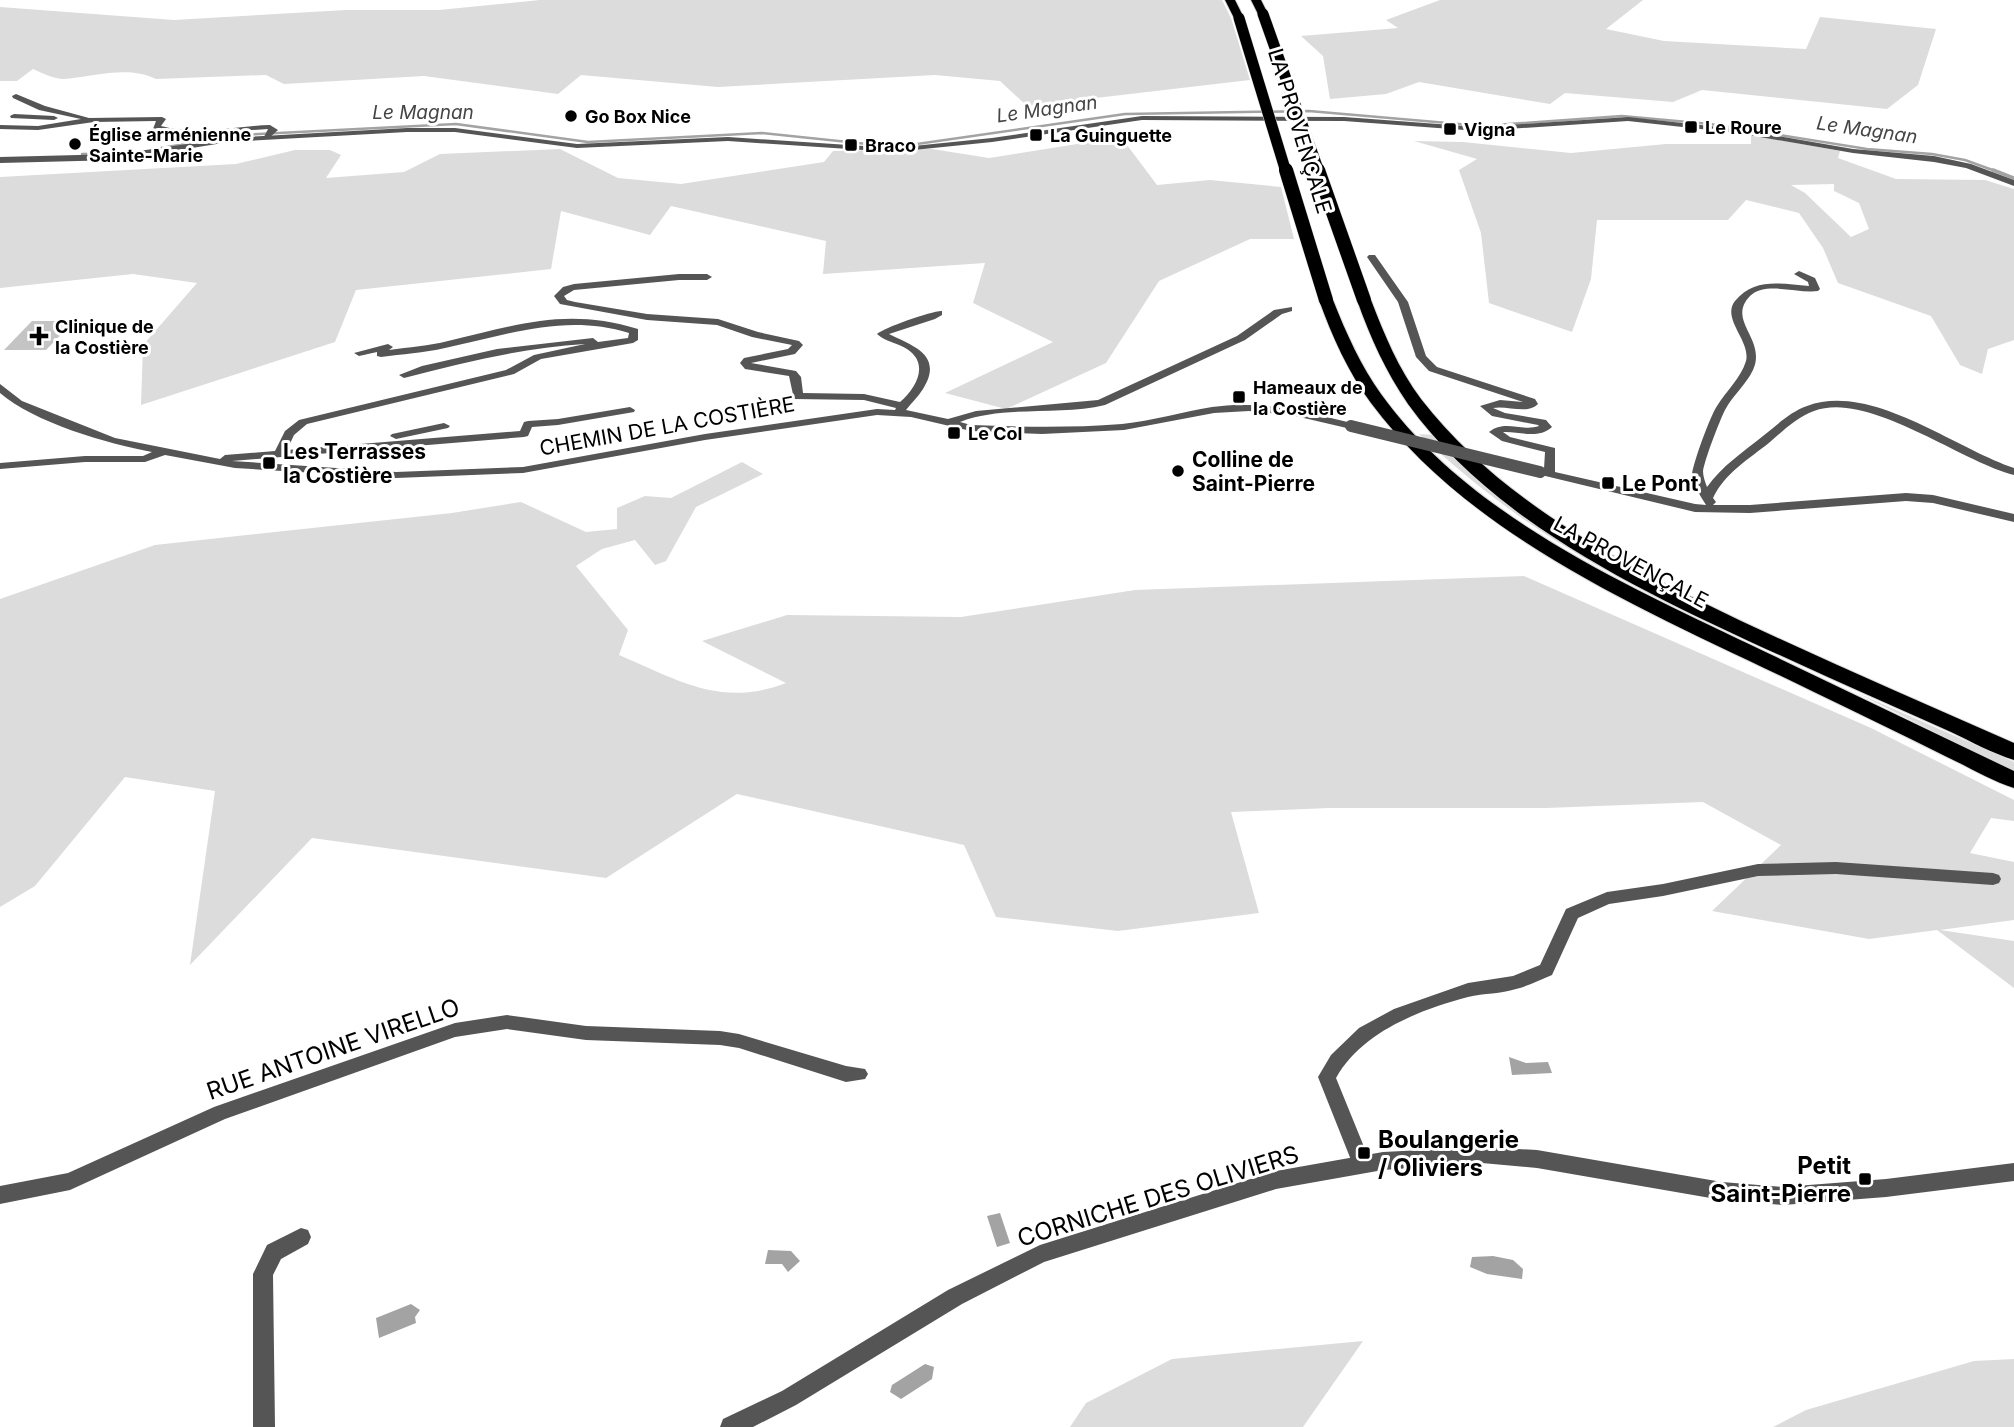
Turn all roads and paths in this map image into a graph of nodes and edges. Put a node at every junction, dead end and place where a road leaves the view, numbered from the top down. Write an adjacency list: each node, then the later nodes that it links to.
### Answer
1 (1230, 0): 37 (highway, LA PROVENÇALE, bridge)
2 (1256, 0): 36 (highway, LA PROVENÇALE, bridge)
3 (16, 96): 5 (street)
4 (14, 116): 5 (street)
5 (83, 118): 6 (street)
6 (94, 120): 7 (street); 8 (street)
7 (0, 126)
8 (271, 134): 9 (street); 10 (street)
9 (0, 160)
10 (2014, 183)
11 (1372, 257): 32 (street)
12 (1799, 274): 33 (street)
13 (707, 277): 22 (street)
14 (1290, 309): 24 (street)
15 (937, 313): 22 (street)
16 (442, 346): 17 (street); 18 (street); 19 (street)
17 (593, 346): 20 (street); 28 (street)
18 (359, 353)
19 (381, 354)
20 (404, 375)
21 (0, 387): 27 (street, CHEMIN DE LA COSTIÈRE)
22 (901, 409): 24 (street, CHEMIN DE LA COSTIÈRE); 29 (street, CHEMIN DE LA COSTIÈRE)
23 (630, 410): 26 (street)
24 (947, 424): 32 (street, CHEMIN DE LA COSTIÈRE, bridge)
25 (444, 426): 26 (street)
26 (388, 444): 28 (street)
27 (163, 452): 29 (street, CHEMIN DE LA COSTIÈRE); 30 (street)
28 (280, 453): 29 (street)
29 (215, 462)
30 (0, 466)
31 (2014, 472): 33 (street)
32 (1544, 473): 34 (street)
33 (1708, 497): 34 (street)
34 (1714, 509): 35 (street)
35 (2014, 517)
36 (2014, 752)
37 (2014, 780)
38 (1993, 879): 40 (street)
39 (859, 1074): 42 (street, RUE ANTOINE VIRELLO)
40 (1362, 1164): 41 (street, CORNICHE DES OLIVIERS); 45 (street, CORNICHE DES OLIVIERS)
41 (2014, 1172)
42 (0, 1195)
43 (301, 1237): 44 (street)
44 (264, 1427)
45 (732, 1427)

